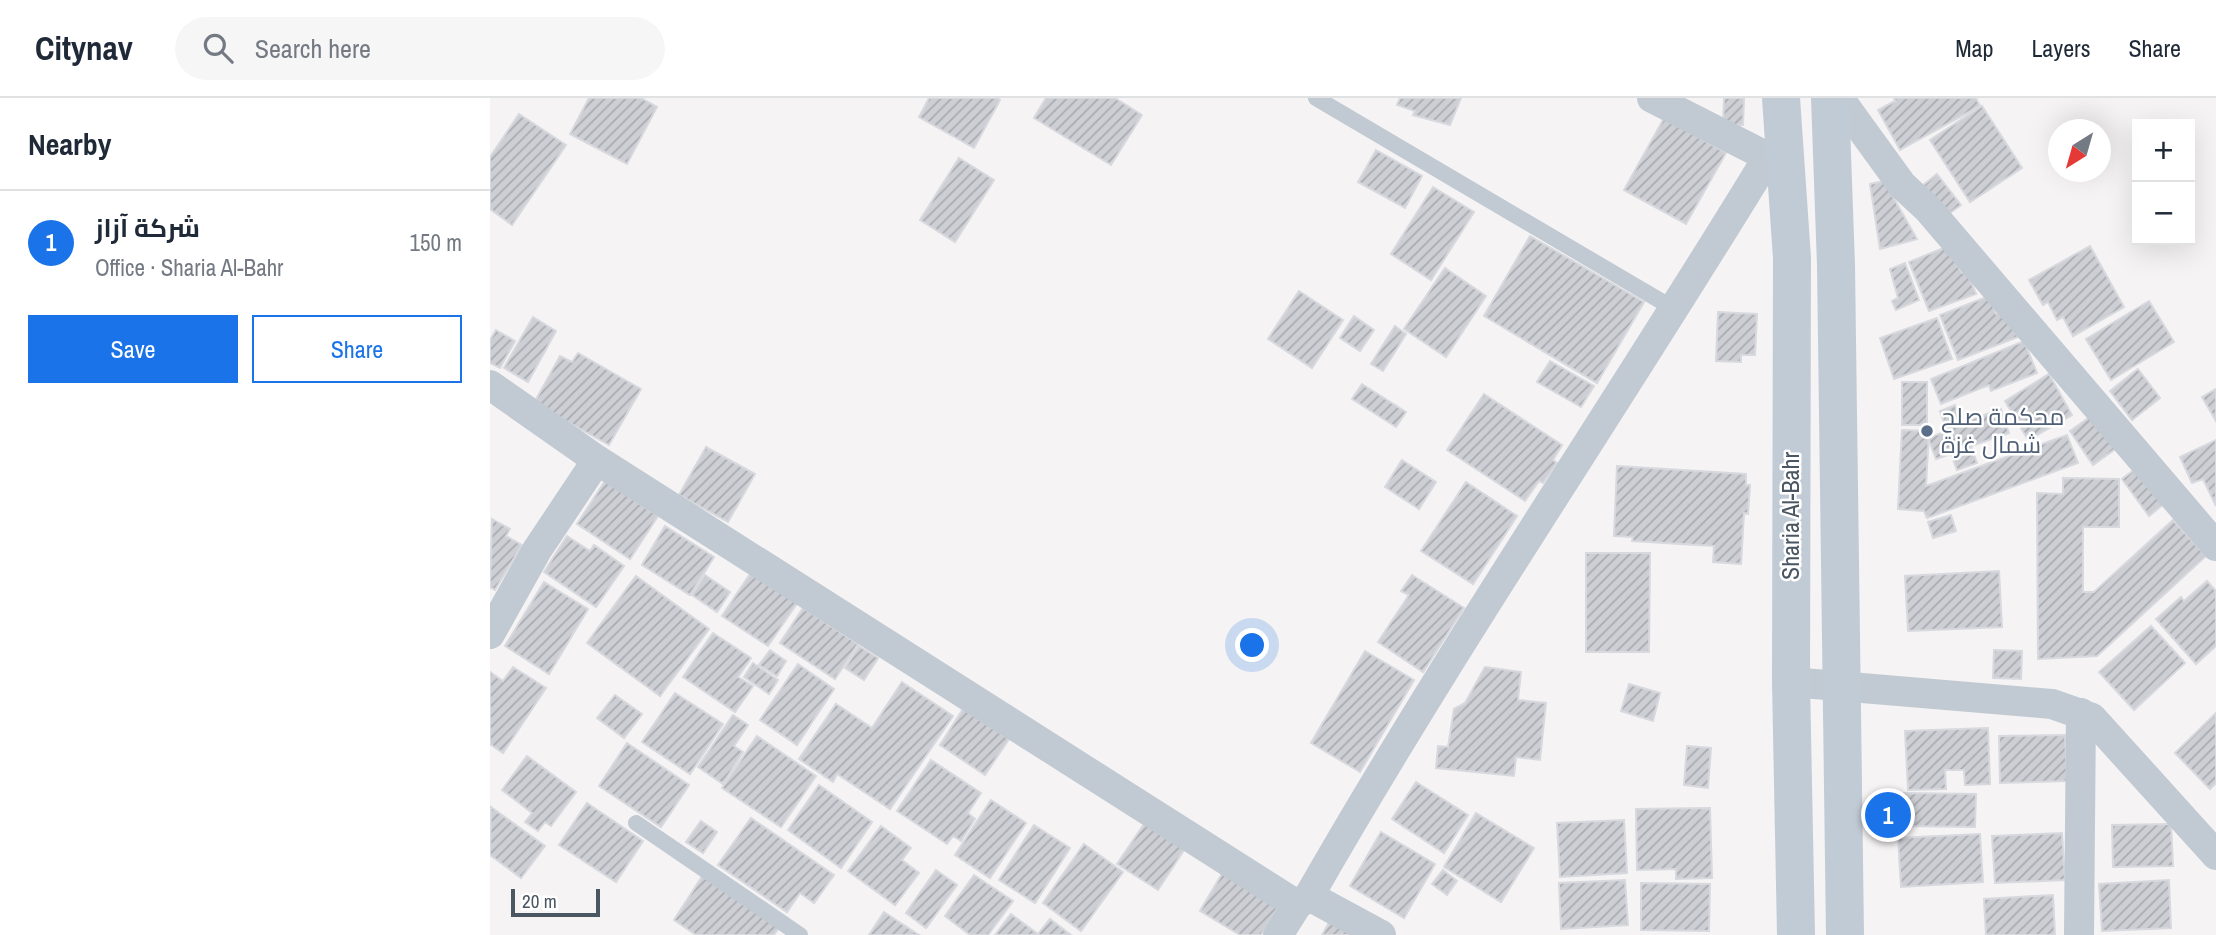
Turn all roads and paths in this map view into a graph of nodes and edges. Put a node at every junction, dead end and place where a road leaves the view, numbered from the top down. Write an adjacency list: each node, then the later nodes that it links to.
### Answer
1 (1316, 98): 7 (lane)
2 (1652, 98): 6 (street)
3 (1781, 98): 6 (main road, Sharia Al-Bahr)
4 (1830, 98): 13 (main road, Sharia Al-Bahr)
5 (1839, 98): 10 (street)
6 (1777, 160): 7 (street); 12 (main road, Sharia Al-Bahr)
7 (1676, 310): 17 (street)
8 (490, 385): 9 (street)
9 (597, 460): 11 (street); 17 (street)
10 (2216, 546)
11 (490, 635)
12 (1791, 682): 13 (street); 21 (main road, Sharia Al-Bahr)
13 (1841, 688): 14 (street); 22 (main road, Sharia Al-Bahr)
14 (2081, 713): 16 (street); 23 (street)
15 (636, 823): 18 (lane)
16 (2216, 855)
17 (1303, 901): 19 (street); 20 (street)
18 (800, 935)
19 (1278, 935)
20 (1381, 935)
21 (1796, 935)
22 (1845, 935)
23 (2079, 935)

